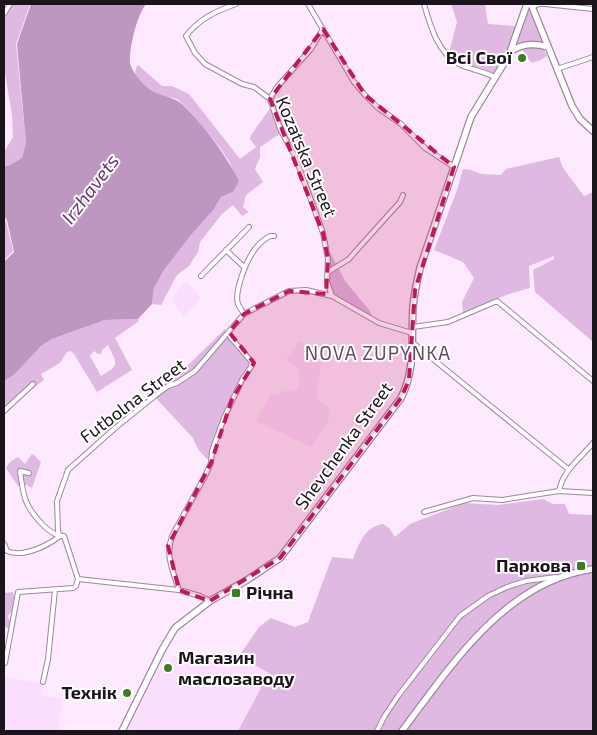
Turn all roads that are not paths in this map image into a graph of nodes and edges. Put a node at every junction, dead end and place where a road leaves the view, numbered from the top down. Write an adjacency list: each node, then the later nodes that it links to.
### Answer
1 (10, 4): 7 (street)
2 (236, 4): 14 (street, Kozatska Street)
3 (308, 4): 8 (street)
4 (424, 4): 13 (street)
5 (530, 5): 6 (street); 9 (street); 10 (street, Shevchenka Street)
6 (593, 9)
7 (4, 14)
8 (323, 29): 14 (street); 16 (street)
9 (548, 47): 10 (street); 12 (street)
10 (511, 51): 13 (street, Shevchenka Street)
11 (593, 57): 12 (street)
12 (557, 69): 15 (street)
13 (496, 78): 16 (street, Shevchenka Street)
14 (270, 99): 22 (street, Kozatska Street)
15 (593, 131)
16 (454, 167): 26 (street, Shevchenka Street)
17 (402, 195): 22 (street)
18 (249, 227): 20 (street)
19 (274, 236): 21 (street)
20 (226, 250): 21 (street); 23 (street)
21 (245, 268): 25 (street)
22 (328, 272): 24 (street, Kozatska Street)
23 (201, 276)
24 (332, 296): 25 (street); 26 (street)
25 (244, 314): 27 (street, Futbolna Street)
26 (413, 330): 28 (street, Shevchenka Street); 29 (street)
27 (229, 332): 38 (street, Futbolna Street); 44 (street)
28 (412, 342): 33 (street); 45 (street, Shevchenka Street)
29 (593, 381)
30 (33, 384): 31 (street)
31 (4, 411)
32 (593, 443): 33 (street)
33 (568, 469): 35 (street)
34 (29, 473): 38 (street, Futbolna Street)
35 (559, 490): 36 (street); 37 (street)
36 (593, 493)
37 (424, 512)
38 (60, 536): 39 (street); 42 (street, Futbolna Street)
39 (4, 544)
40 (593, 569): 41 (street)
41 (560, 577): 49 (street); 50 (street)
42 (78, 579): 43 (street); 44 (street)
43 (54, 590): 46 (street); 47 (street)
44 (179, 590): 45 (street)
45 (210, 601): 48 (street, Shevchenka Street)
46 (5, 663)
47 (43, 682)
48 (122, 731)
49 (377, 731)
50 (402, 731)

